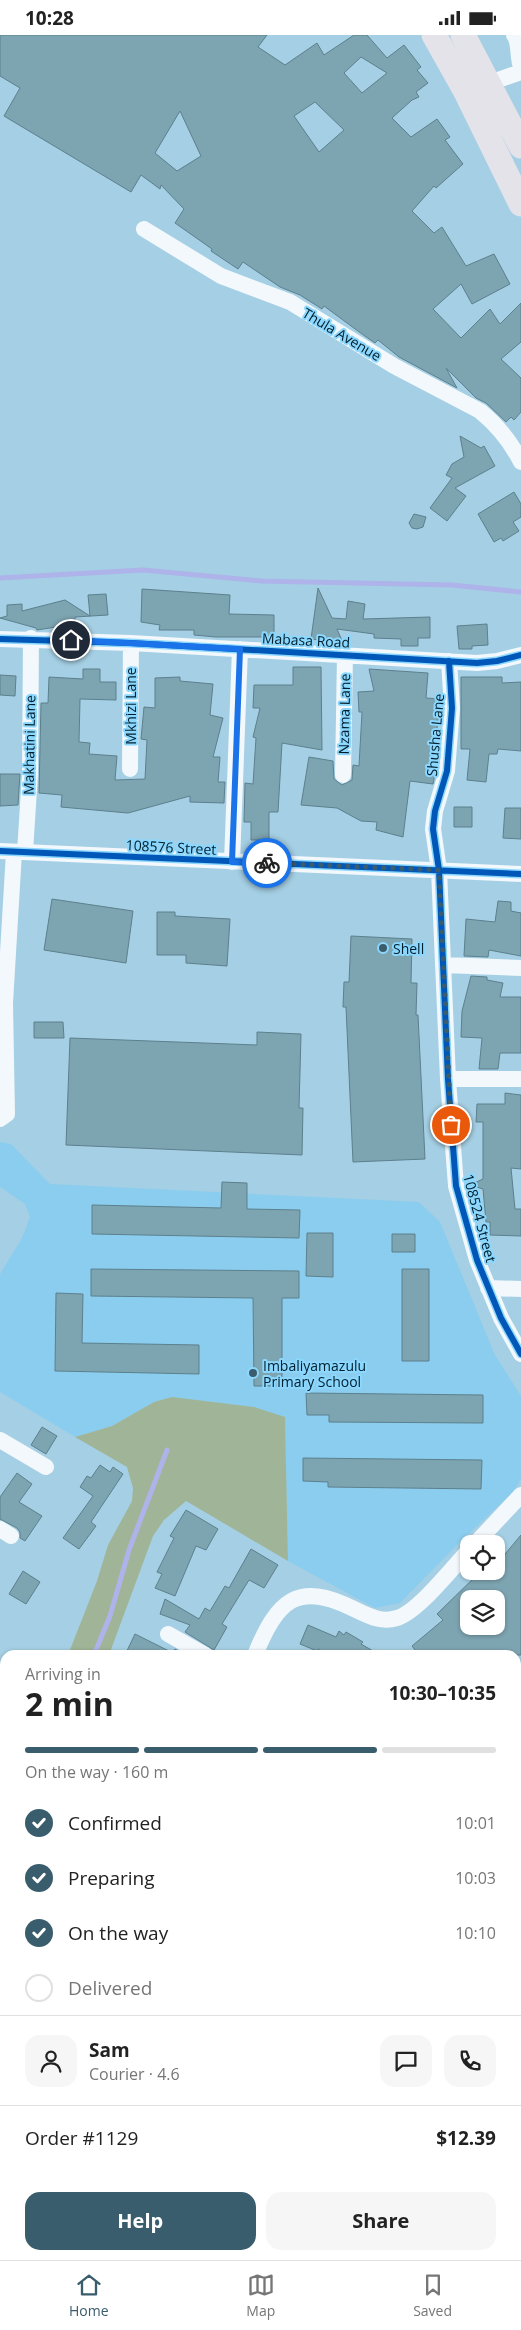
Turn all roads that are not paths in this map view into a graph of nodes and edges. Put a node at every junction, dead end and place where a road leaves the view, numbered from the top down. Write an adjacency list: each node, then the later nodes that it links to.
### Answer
1 (434, 35): 7 (main road)
2 (463, 35): 6 (main road)
3 (514, 35): 4 (street)
4 (521, 67)
5 (521, 72): 6 (street)
6 (489, 83): 7 (street); 8 (main road)
7 (466, 93): 9 (main road)
8 (521, 146)
9 (509, 156): 10 (main road)
10 (521, 204)
11 (144, 229): 12 (street, Thula Avenue)
12 (521, 462)
13 (31, 638): 14 (street, Mabasa Road); 15 (street, Mabasa Road); 22 (street, Makhatini Lane)
14 (0, 639)
15 (130, 643): 16 (street, Mabasa Road); 20 (street, Mkhizi Lane)
16 (240, 649): 17 (street, Mabasa Road); 23 (street)
17 (345, 654): 19 (street, Mabasa Road); 21 (street, Nzama Lane)
18 (521, 655): 19 (street, Mabasa Road)
19 (449, 661): 24 (street, Shusha Lane)
20 (130, 769)
21 (343, 775)
22 (13, 852): 23 (street, 108576 Street); 28 (street, Makhatini Lane)
23 (232, 862): 24 (street, 108576 Street)
24 (439, 870): 25 (street, 108576 Street); 26 (street, 108524 Street)
25 (521, 873)
26 (443, 965): 27 (street); 29 (street, 108524 Street)
27 (521, 968)
28 (3, 1003): 31 (street, Makhatini Lane)
29 (448, 1079): 30 (street); 32 (street, 108524 Street)
30 (521, 1079)
31 (3, 1116)
32 (488, 1288): 33 (street); 34 (street, 108524 Street)
33 (521, 1289)
34 (521, 1355)
35 (0, 1440): 36 (street)
36 (46, 1467)
37 (521, 1495): 38 (street)
38 (483, 1535)
39 (460, 1560): 42 (street)
40 (168, 1634): 41 (street)
41 (196, 1650)
42 (258, 1650)

